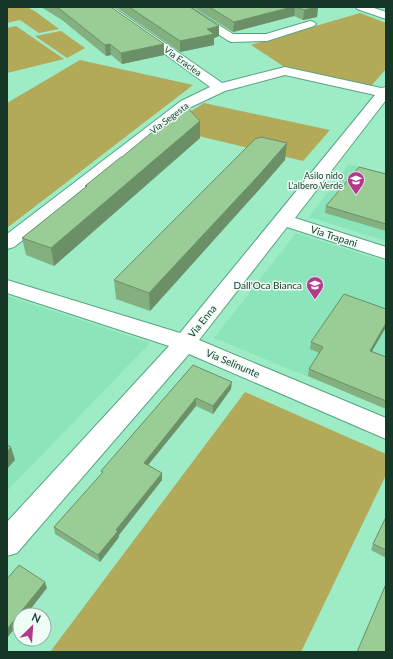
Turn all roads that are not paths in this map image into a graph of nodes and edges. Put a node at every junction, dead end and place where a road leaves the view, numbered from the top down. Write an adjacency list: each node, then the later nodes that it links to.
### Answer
1 (106, 7): 6 (street, Via Eraclea)
2 (183, 7): 5 (street)
3 (361, 7): 4 (street)
4 (386, 16)
5 (310, 24)
6 (220, 88): 7 (street, Via Segesta); 9 (street, Via Segesta)
7 (385, 92): 8 (street, Via Enna)
8 (283, 220): 10 (street, Via Trapani); 12 (street, Via Enna)
9 (7, 243)
10 (386, 253)
11 (7, 286): 12 (street, Via Selinunte)
12 (185, 343): 13 (street, Via Selinunte); 14 (street, Via Enna)
13 (386, 429)
14 (7, 543)

